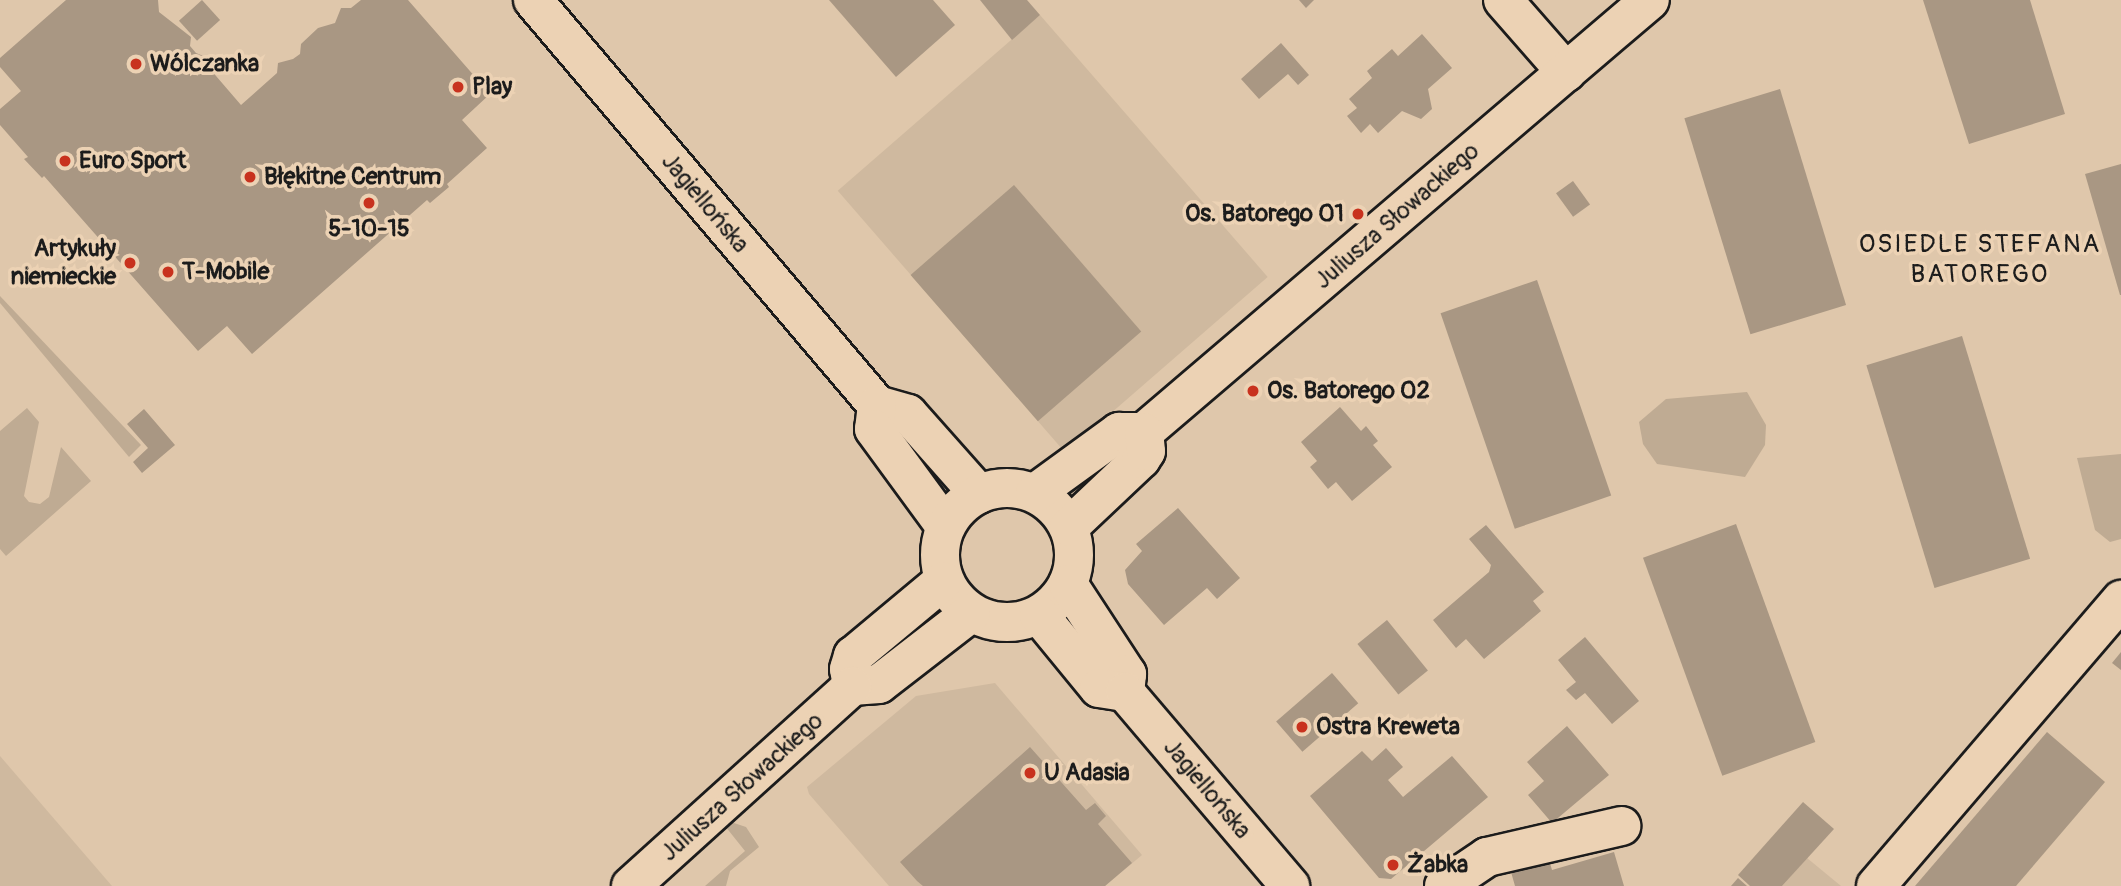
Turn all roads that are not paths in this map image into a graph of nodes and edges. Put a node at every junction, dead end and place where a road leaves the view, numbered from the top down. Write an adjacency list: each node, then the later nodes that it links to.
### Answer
1 (533, 0): 5 (street, Jagiellońska)
2 (1503, 0): 4 (street)
3 (1650, 0): 4 (street, Juliusza Słowackiego)
4 (1566, 72): 6 (street, Juliusza Słowackiego)
5 (877, 405): 7 (street); 9 (street)
6 (1144, 432): 8 (street); 10 (street)
7 (979, 494): 8 (street); 9 (street)
8 (1035, 494): 10 (street)
9 (945, 526): 11 (street)
10 (1069, 527): 12 (street)
11 (943, 581): 14 (street); 16 (street)
12 (1068, 584): 15 (street); 17 (street, Jagiellońska)
13 (2121, 600): 22 (street)
14 (971, 613): 15 (street); 16 (street)
15 (1039, 615): 17 (street)
16 (852, 686): 19 (street, Juliusza Słowackiego)
17 (1125, 692): 20 (street, Jagiellońska)
18 (1621, 826): 21 (street)
19 (631, 886)
20 (1290, 886)
21 (1444, 886)
22 (1876, 886)

